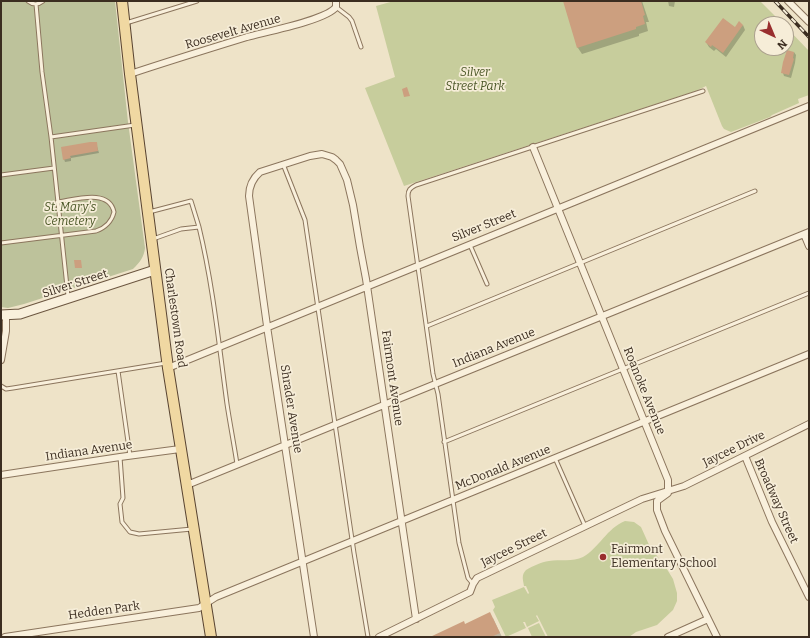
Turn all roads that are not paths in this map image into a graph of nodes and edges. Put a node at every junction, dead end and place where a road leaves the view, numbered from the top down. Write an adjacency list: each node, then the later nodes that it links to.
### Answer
1 (28, 1): 6 (lane)
2 (43, 1): 6 (lane)
3 (122, 1): 9 (main road, Charlestown Road)
4 (197, 1): 9 (lane)
5 (788, 1): 8 (street)
6 (36, 4): 15 (lane)
7 (336, 4): 10 (lane); 11 (street, Roosevelt Avenue)
8 (809, 22)
9 (124, 24): 11 (main road, Charlestown Road)
10 (361, 47)
11 (130, 74): 14 (main road, Charlestown Road)
12 (703, 91): 16 (lane)
13 (809, 106): 22 (street, Silver Street)
14 (136, 125): 15 (lane); 23 (main road, Charlestown Road)
15 (51, 138): 18 (lane)
16 (533, 148): 22 (street, Roanoke Avenue); 32 (lane)
17 (283, 164): 35 (street, Fairmont Avenue); 38 (lane); 42 (street, Shrader Avenue)
18 (54, 168): 19 (lane); 21 (lane)
19 (1, 175)
20 (755, 192): 31 (lane)
21 (57, 202): 26 (lane); 26 (lane)
22 (558, 209): 29 (street, Silver Street); 31 (street, Roanoke Avenue)
23 (148, 212): 24 (lane); 27 (main road, Charlestown Road)
24 (199, 227): 27 (lane); 43 (lane)
25 (807, 233): 30 (street); 40 (street, Indiana Avenue)
26 (61, 235): 28 (lane); 37 (lane)
27 (151, 240): 33 (main road, Charlestown Road)
28 (1, 243)
29 (470, 245): 32 (street, Silver Street); 34 (lane)
30 (809, 246)
31 (580, 263): 40 (street, Roanoke Avenue); 41 (lane)
32 (419, 266): 35 (street, Silver Street); 41 (lane)
33 (155, 270): 37 (main road, Silver Street); 46 (main road, Charlestown Road)
34 (487, 284)
35 (368, 287): 38 (street, Silver Street); 51 (street, Fairmont Avenue)
36 (809, 293): 47 (lane)
37 (69, 298): 39 (main road, Silver Street)
38 (317, 308): 42 (street, Silver Street); 53 (lane)
39 (3, 315): 45 (street)
40 (601, 316): 47 (street, Roanoke Avenue); 49 (street, Indiana Avenue)
41 (427, 326): 49 (lane)
42 (268, 328): 43 (street, Silver Street); 56 (street, Shrader Avenue)
43 (220, 347): 46 (street, Silver Street); 62 (lane)
44 (809, 354): 52 (street, McDonald Avenue)
45 (1, 360)
46 (168, 366): 48 (lane); 57 (main road, Charlestown Road)
47 (623, 370): 52 (street, Roanoke Avenue); 55 (lane)
48 (118, 371): 50 (lane); 58 (lane)
49 (436, 384): 51 (street, Indiana Avenue); 55 (lane)
50 (1, 386)
51 (384, 404): 53 (street, Indiana Avenue); 67 (street, Fairmont Avenue)
52 (644, 422): 61 (street, McDonald Avenue); 65 (street, Roanoke Avenue)
53 (335, 424): 56 (street, Indiana Avenue); 70 (lane)
54 (809, 424): 59 (street, Jaycee Drive)
55 (444, 442): 66 (lane)
56 (285, 444): 62 (street, Indiana Avenue); 71 (street, Shrader Avenue)
57 (180, 449): 58 (street, Indiana Avenue); 64 (main road, Charlestown Road)
58 (130, 456): 60 (street, Indiana Avenue)
59 (745, 456): 65 (street, Jaycee Drive); 73 (street, Broadway Street)
60 (120, 457): 63 (street, Indiana Avenue); 69 (lane)
61 (555, 458): 66 (street, McDonald Avenue); 68 (lane)
62 (237, 464): 64 (street, Indiana Avenue)
63 (1, 475)
64 (187, 485): 69 (main road, Charlestown Road)
65 (668, 491): 68 (street, Jaycee Street); 76 (street)
66 (452, 500): 67 (street, McDonald Avenue); 72 (lane)
67 (402, 521): 70 (street, McDonald Avenue); 75 (street, Fairmont Avenue)
68 (585, 526): 72 (street, Jaycee Street)
69 (194, 529): 74 (main road, Charlestown Road)
70 (353, 541): 71 (street, McDonald Avenue); 80 (lane)
71 (302, 561): 74 (street, McDonald Avenue); 79 (street, Shrader Avenue)
72 (472, 584): 75 (street, Jaycee Street)
73 (809, 597)
74 (206, 604): 77 (street, Hedden Park); 78 (main road, Charlestown Road)
75 (416, 619): 81 (street, Jaycee Street)
76 (708, 619): 82 (street); 83 (street)
77 (5, 637)
78 (212, 637)
79 (314, 637)
80 (368, 637)
81 (379, 637)
82 (668, 637)
83 (717, 637)

